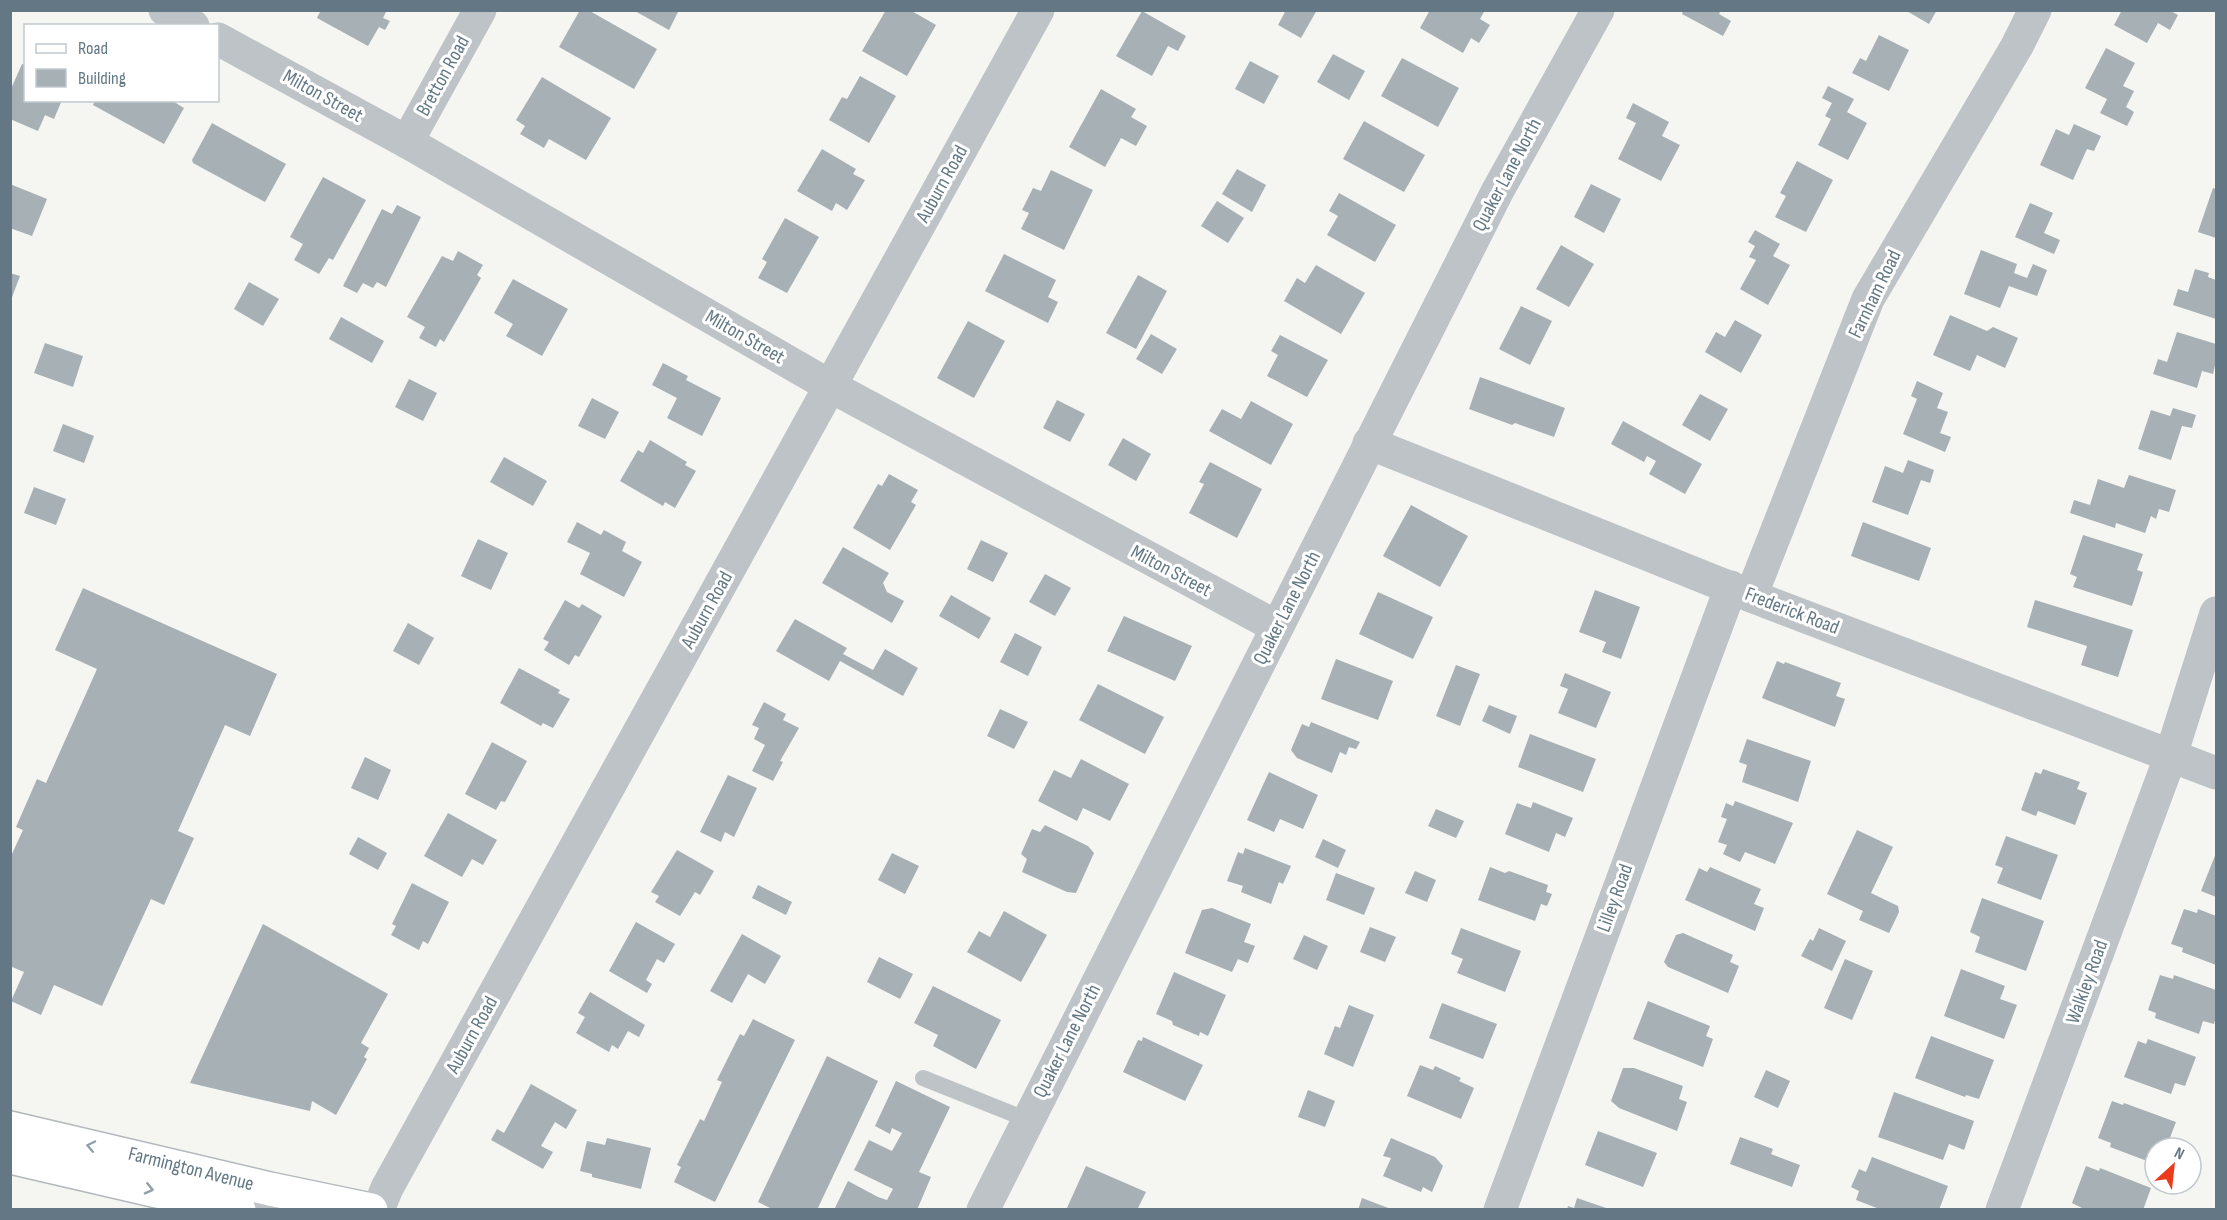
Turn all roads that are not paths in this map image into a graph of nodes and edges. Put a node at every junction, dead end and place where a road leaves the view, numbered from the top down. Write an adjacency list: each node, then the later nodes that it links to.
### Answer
1 (165, 10): 6 (street)
2 (480, 10): 8 (street, Bretton Road)
3 (1038, 10): 9 (street, Auburn Road)
4 (1598, 10): 10 (street, Quaker Lane North)
5 (2035, 10): 11 (street, Farnham Road)
6 (190, 24)
7 (219, 40): 8 (street, Milton Street)
8 (407, 142): 9 (street, Milton Street)
9 (830, 386): 13 (street, Milton Street); 23 (street, Auburn Road)
10 (1369, 443): 11 (street, Frederick Road); 13 (street, Quaker Lane North)
11 (1741, 591): 14 (street, Frederick Road); 25 (street, Lilley Road)
12 (2217, 613): 14 (street, Walkley Road)
13 (1277, 627): 17 (street, Quaker Lane North)
14 (2171, 755): 15 (street, Frederick Road); 26 (street, Walkley Road)
15 (2217, 772)
16 (923, 1077): 17 (lane)
17 (1028, 1120): 24 (street, Quaker Lane North)
18 (10, 1128): 20 (main road, Farmington Avenue, one-way to 18)
19 (10, 1157): 21 (main road, Farmington Avenue, one-way to 21)
20 (267, 1199): 22 (main road, Farmington Avenue)
21 (239, 1209)
22 (371, 1209)
23 (378, 1209)
24 (983, 1209)
25 (1500, 1209)
26 (2002, 1209)

